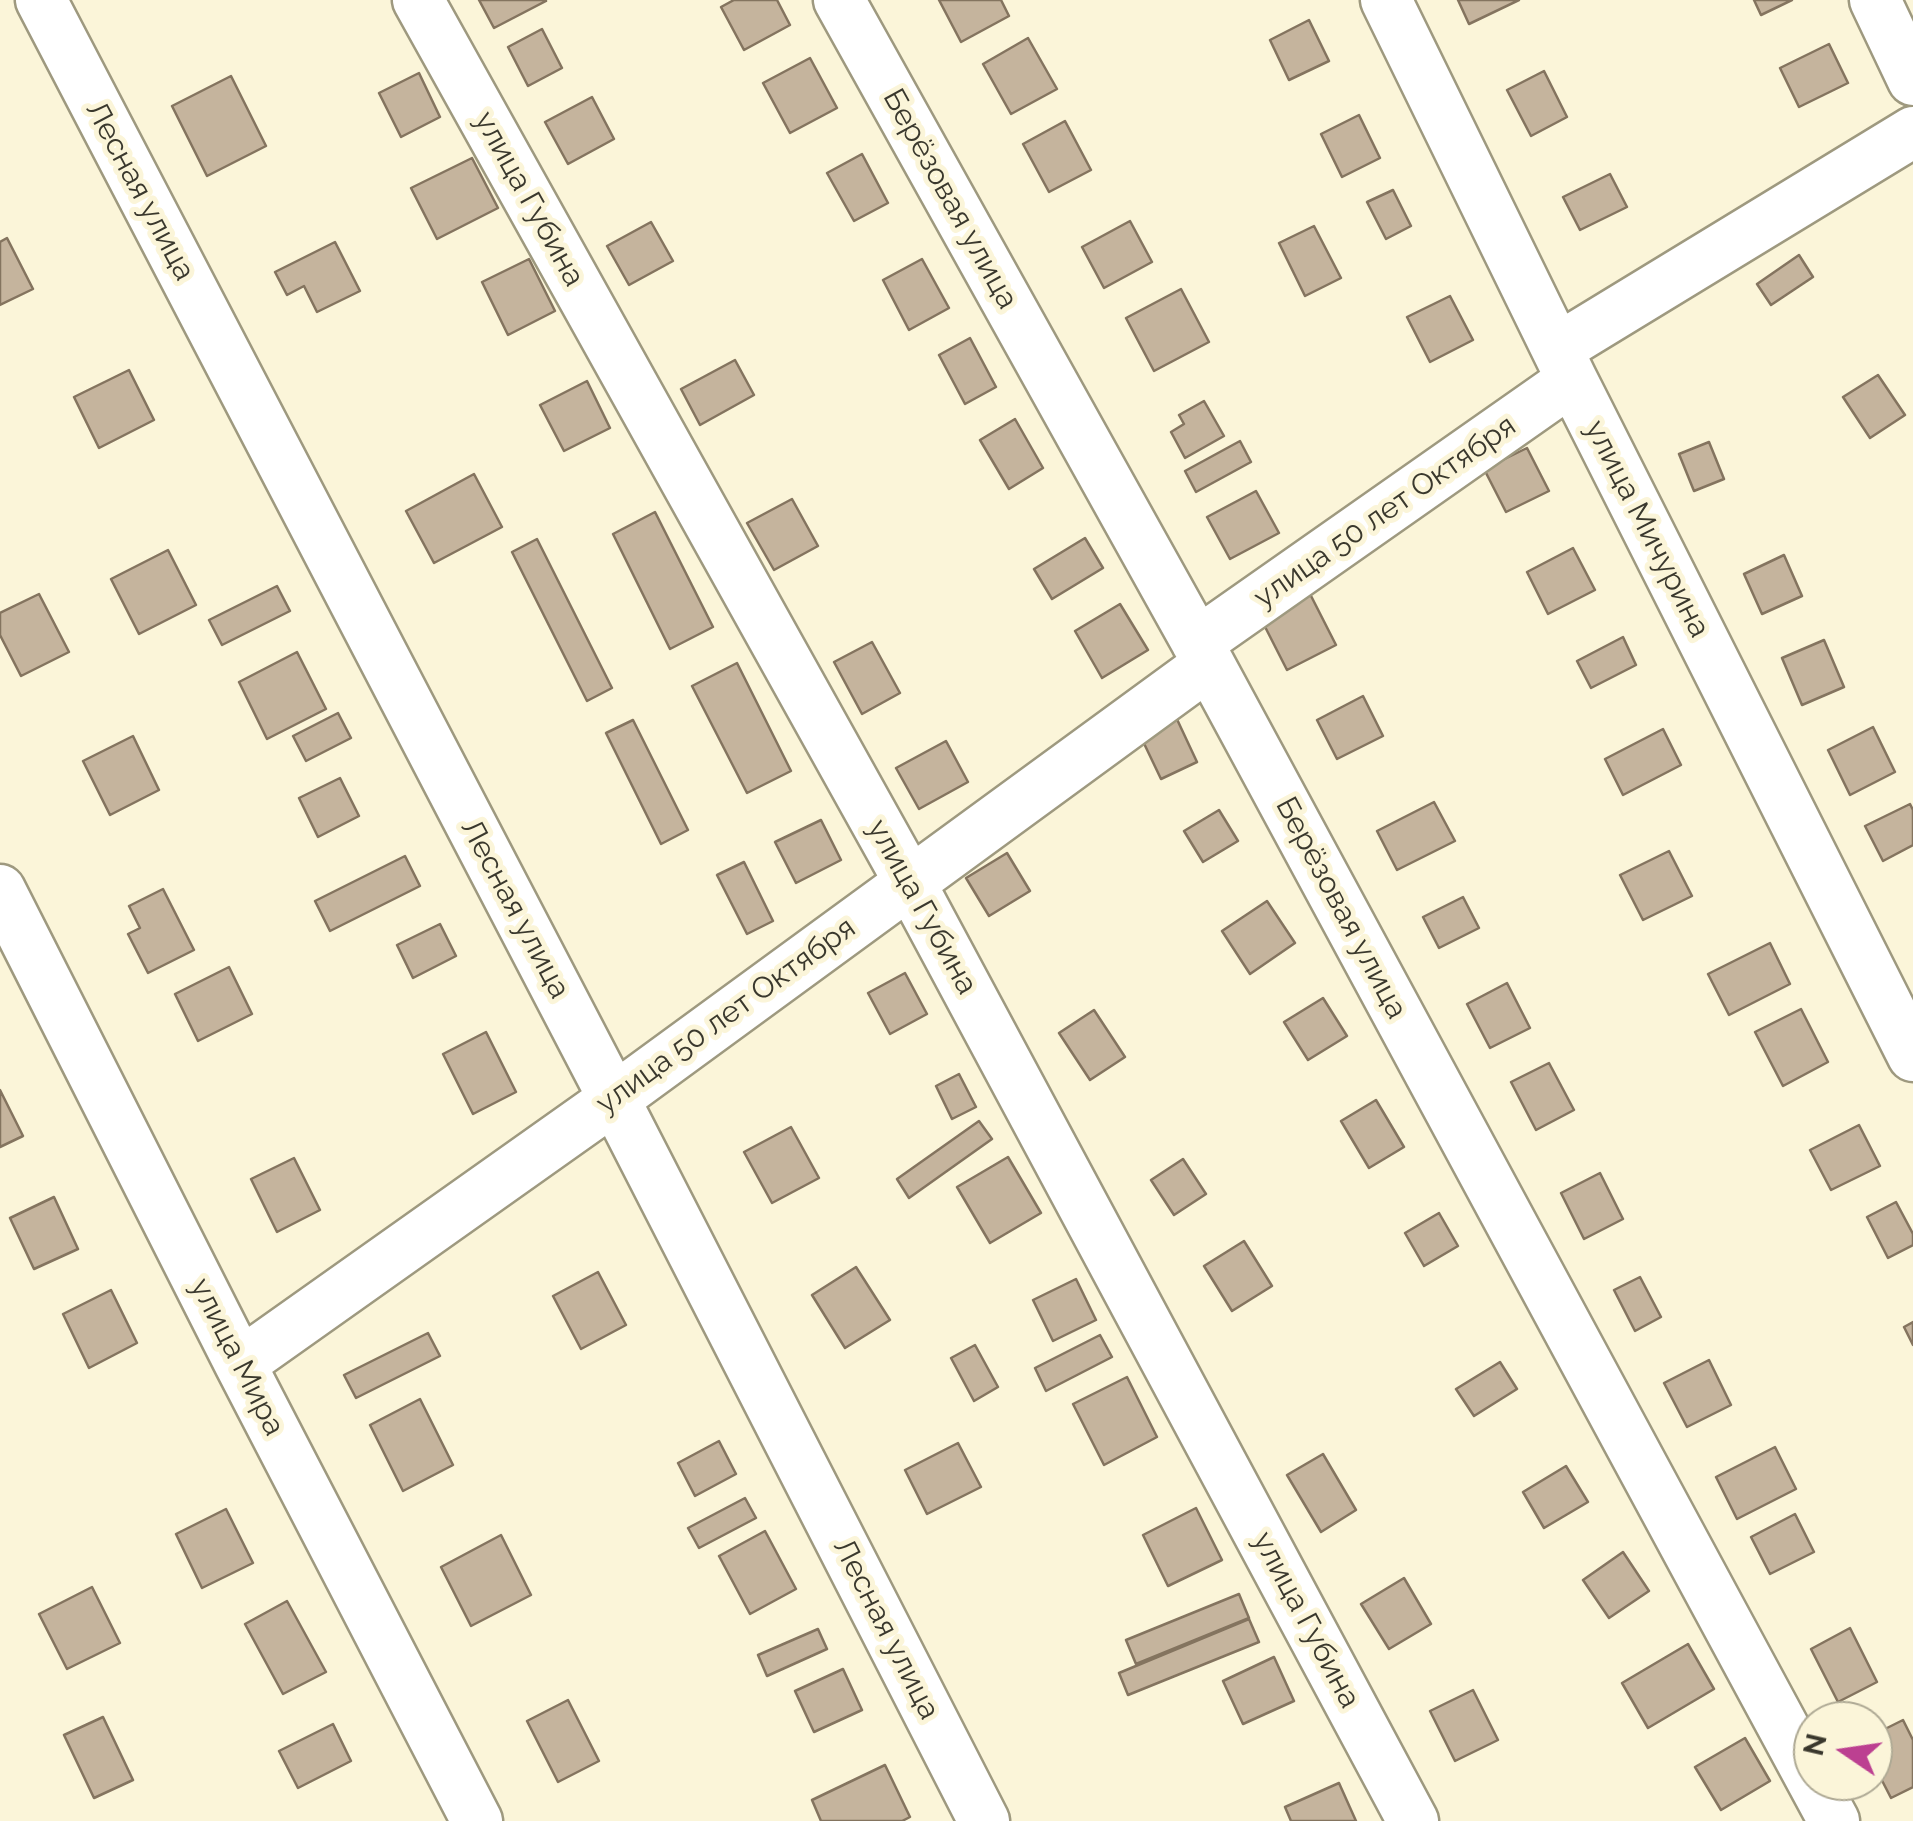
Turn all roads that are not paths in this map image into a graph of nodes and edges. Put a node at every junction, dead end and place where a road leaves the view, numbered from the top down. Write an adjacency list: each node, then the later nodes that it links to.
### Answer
1 (41, 0): 13 (street, Лесная улица)
2 (418, 0): 10 (street, улица Губина)
3 (839, 0): 9 (street, Берёзовая улица)
4 (1386, 0): 8 (street, улица Мичурина)
5 (1875, 0): 6 (street)
6 (1908, 55)
7 (1913, 132): 8 (street, улица 50 лет Октября)
8 (1564, 365): 9 (street, улица 50 лет Октября); 12 (street, улица Мичурина)
9 (1203, 654): 10 (street, улица 50 лет Октября); 18 (street, Берёзовая улица)
10 (909, 881): 13 (street, улица 50 лет Октября); 17 (street, улица Губина)
11 (0, 890): 14 (street, улица Мира)
12 (1913, 1056)
13 (614, 1099): 14 (street, улица 50 лет Октября); 16 (street, Лесная улица)
14 (240, 1364): 15 (street, улица Мира)
15 (477, 1821)
16 (984, 1821)
17 (1413, 1821)
18 (1834, 1821)

